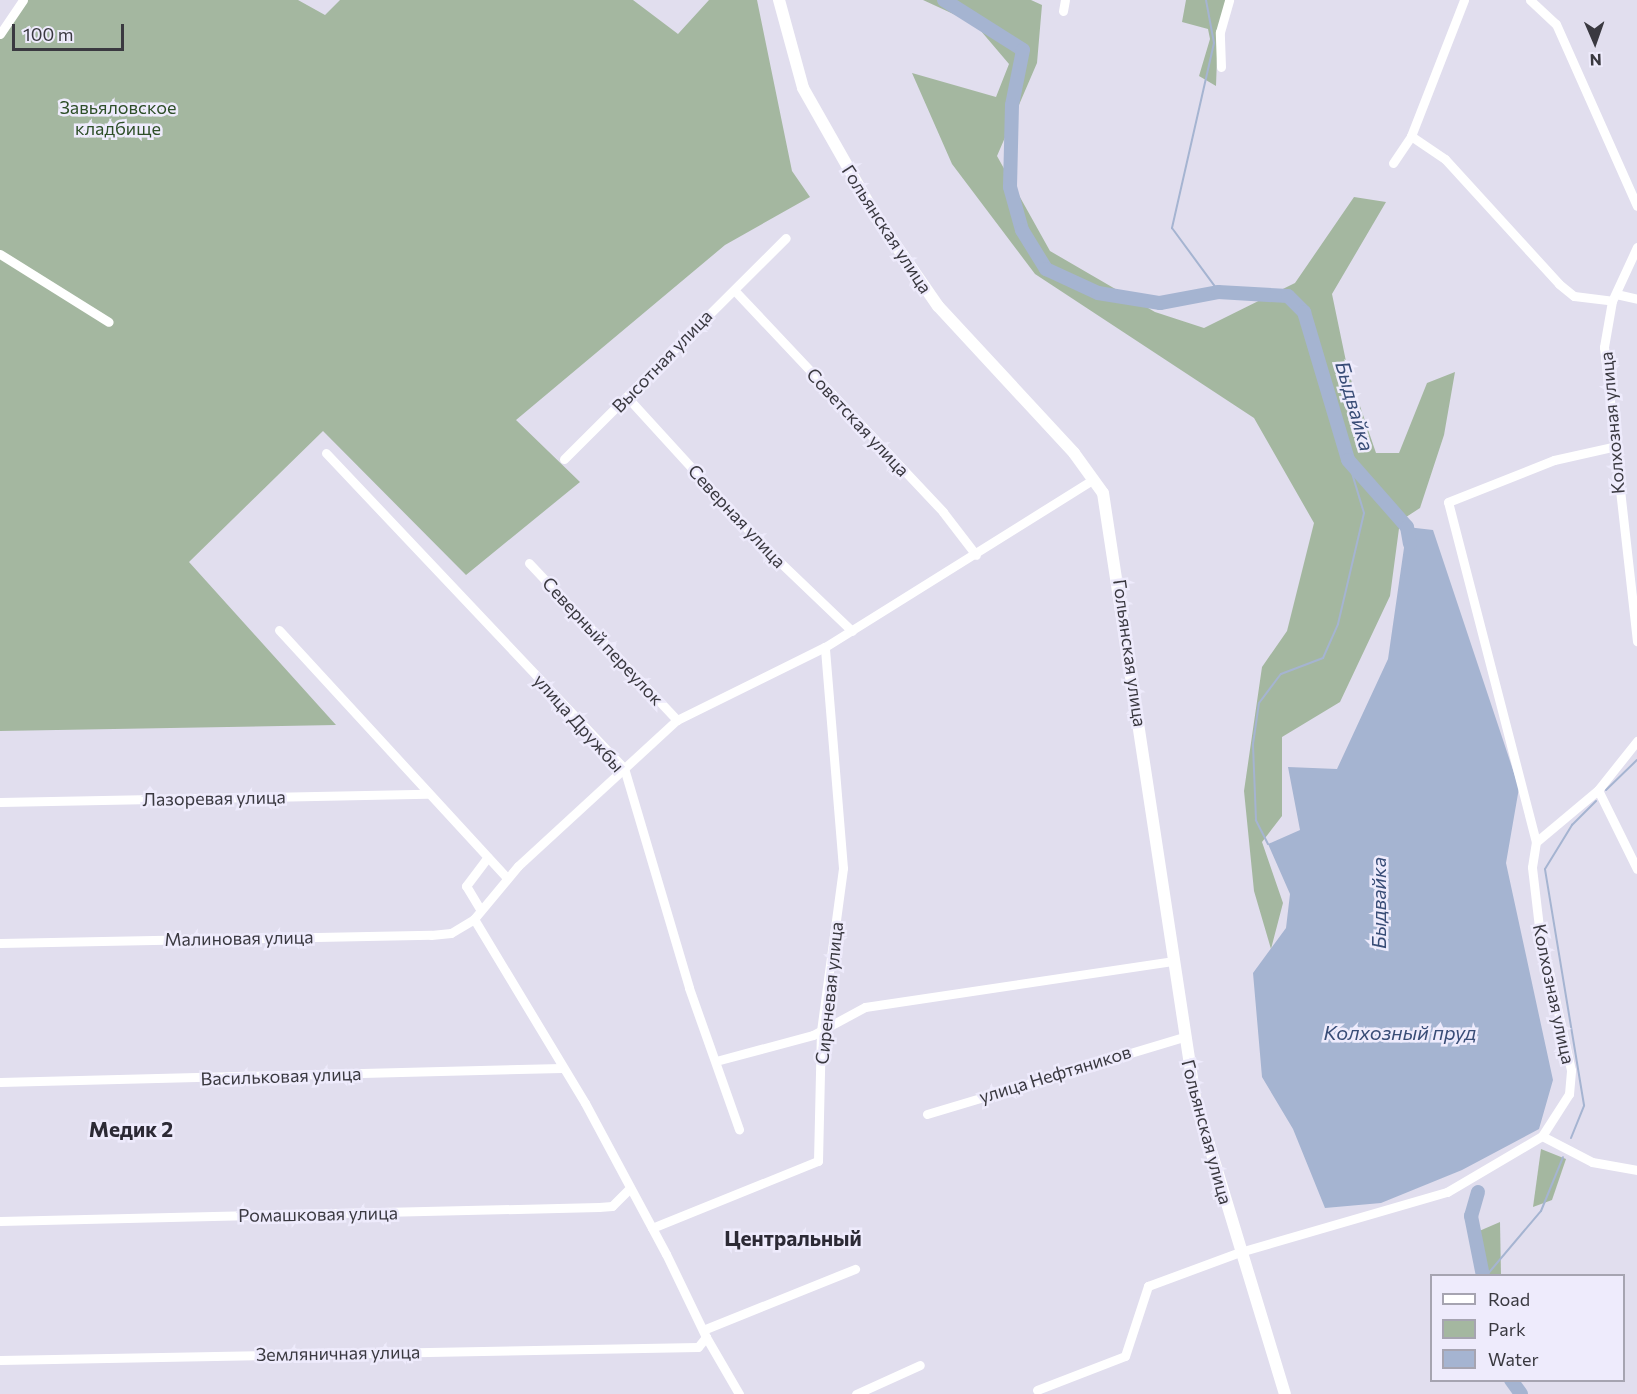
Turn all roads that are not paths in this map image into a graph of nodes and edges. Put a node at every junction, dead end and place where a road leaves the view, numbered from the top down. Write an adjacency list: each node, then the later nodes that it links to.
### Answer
1 (23, 0): 8 (street)
2 (779, 0): 24 (main road, Гольянская улица)
3 (1065, 0): 7 (street)
4 (1229, 0): 9 (street)
5 (1464, 0): 10 (street)
6 (1530, 0): 12 (street)
7 (1063, 11)
8 (0, 34)
9 (1221, 67)
10 (1411, 135): 11 (street); 17 (street)
11 (1393, 163)
12 (1637, 206)
13 (786, 238): 16 (street, Высотная улица)
14 (1637, 247): 17 (street, Колхозная улица)
15 (0, 254): 19 (street)
16 (736, 292): 20 (street, Высотная улица); 25 (street, Советская улица)
17 (1614, 298): 18 (street); 21 (street, Колхозная улица)
18 (1637, 299)
19 (109, 322)
20 (627, 397): 23 (street, Высотная улица); 28 (street, Северная улица)
21 (1612, 447): 29 (street, Колхозная улица); 37 (street)
22 (326, 453): 33 (street, улица Дружбы)
23 (564, 459)
24 (1094, 479): 25 (street); 44 (main road, Гольянская улица)
25 (976, 555): 28 (street)
26 (529, 563): 31 (street, Северный переулок)
27 (279, 630): 35 (street)
28 (852, 631): 30 (street)
29 (1637, 641)
30 (825, 646): 31 (street); 45 (street, Сиреневая улица)
31 (677, 720): 33 (street)
32 (1637, 741): 34 (street)
33 (624, 768): 40 (street); 47 (street, улица Дружбы)
34 (1598, 790): 37 (street); 39 (street)
35 (427, 794): 36 (street, Лазоревая улица); 38 (street)
36 (0, 802)
37 (1536, 842): 52 (street, Колхозная улица)
38 (488, 857): 40 (street); 41 (street)
39 (1637, 869)
40 (507, 878): 41 (street)
41 (480, 909): 42 (street)
42 (474, 919): 43 (street, Малиновая улица); 48 (street)
43 (0, 943)
44 (1171, 961): 45 (street); 46 (main road, Гольянская улица)
45 (821, 1031): 47 (street); 56 (street, Сиреневая улица)
46 (1183, 1037): 50 (street, улица Нефтяников); 57 (main road, Гольянская улица)
47 (716, 1061): 51 (street, улица Дружбы)
48 (562, 1068): 49 (street, Васильковая улица); 54 (street)
49 (0, 1083)
50 (927, 1114)
51 (739, 1129)
52 (1542, 1136): 53 (street); 57 (street, Колхозная улица)
53 (1637, 1170)
54 (629, 1190): 55 (street, Ромашковая улица); 56 (street)
55 (0, 1221)
56 (652, 1228): 59 (street)
57 (1240, 1252): 62 (street, Колхозная улица); 65 (main road, Гольянская улица)
58 (855, 1269): 59 (street)
59 (704, 1334): 60 (street, Земляничная улица); 63 (street)
60 (0, 1360)
61 (920, 1365): 64 (street)
62 (1037, 1390)
63 (739, 1394)
64 (856, 1394)
65 (1285, 1394)

